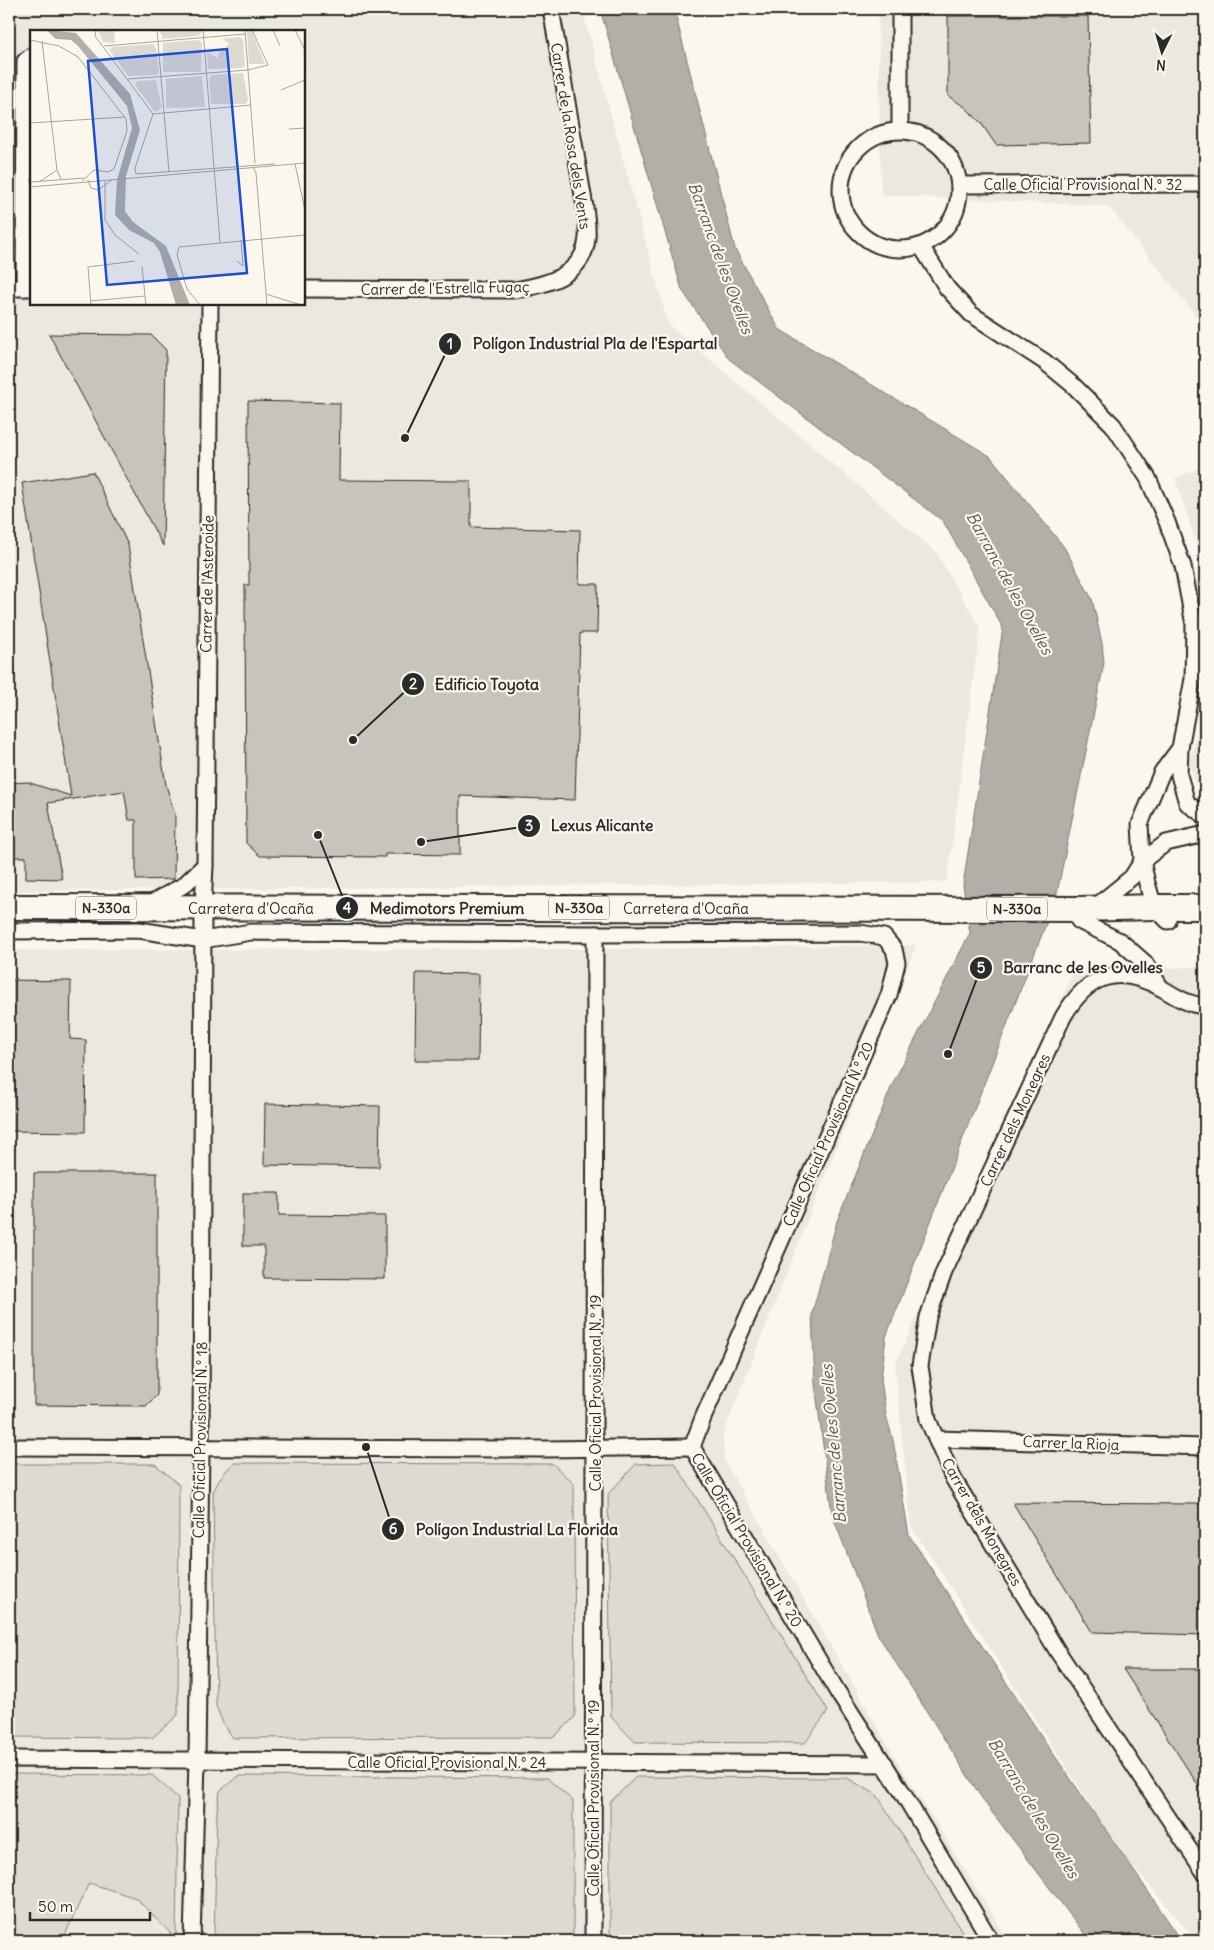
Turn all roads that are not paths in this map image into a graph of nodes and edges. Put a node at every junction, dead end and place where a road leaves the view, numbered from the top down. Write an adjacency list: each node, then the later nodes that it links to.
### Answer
1 (551, 9): 8 (street, Carrer de la Rosa dels Vents)
2 (900, 9): 4 (street)
3 (30, 57): 10 (street)
4 (900, 130): 6 (street); 7 (street)
5 (1205, 184): 6 (street, Calle Oficial Provisional N.º 32)
6 (960, 185): 7 (street)
7 (921, 246): 13 (street)
8 (579, 263): 11 (street, Carrer de l'Estrella Fugaç)
9 (9, 288): 10 (street)
10 (28, 288)
11 (305, 289)
12 (210, 305): 17 (street, Carrer de l'Asteroide)
13 (1180, 748): 14 (street); 16 (street)
14 (1205, 816)
15 (1205, 834): 16 (street)
16 (1142, 861): 21 (street); 22 (street)
17 (205, 865): 20 (street); 24 (street, Carrer de l'Asteroide)
18 (9, 907): 20 (main road, Carretera d'Ocaña / N-330a)
19 (1205, 907): 22 (main road, Carretera d'Ocaña / N-330a)
20 (144, 908): 24 (main road, Carretera d'Ocaña / N-330a)
21 (1084, 913): 22 (main road, Carretera d'Ocaña / N-330a); 24 (main road, Carretera d'Ocaña / N-330a); 29 (street, Carretera d'Ocaña)
22 (1161, 914): 25 (main road, Carretera d'Ocaña / N-330a)
23 (9, 917): 24 (main road, Carretera d'Ocaña / N-330a)
24 (203, 921): 26 (street, Carretera d'Ocaña); 27 (street, Carretera d'Ocaña); 33 (street, Calle Oficial Provisional N.º 18)
25 (1205, 921)
26 (9, 931)
27 (595, 934): 28 (street, Carretera d'Ocaña); 36 (street, Calle Oficial Provisional N.º 19)
28 (894, 948): 34 (street, Calle Oficial Provisional N.º 20)
29 (1161, 988): 30 (street, Carrer dels Monegres); 31 (street, Carrer dels Monegres)
30 (1205, 1006)
31 (936, 1439): 35 (street, Carrer la Rioja); 41 (street, Carrer dels Monegres)
32 (9, 1447): 33 (street)
33 (200, 1447): 36 (street); 38 (street, Calle Oficial Provisional N.º 18)
34 (692, 1447): 36 (street); 40 (street, Calle Oficial Provisional N.º 20)
35 (1205, 1447)
36 (594, 1449): 39 (street, Calle Oficial Provisional N.º 19)
37 (9, 1758): 38 (street, Calle Oficial Provisional N.º 24)
38 (197, 1760): 39 (street, Calle Oficial Provisional N.º 24); 42 (street, Calle Oficial Provisional N.º 18)
39 (593, 1763): 40 (street, Calle Oficial Provisional N.º 24); 43 (street, Calle Oficial Provisional N.º 19)
40 (885, 1764): 44 (street, Calle Oficial Provisional N.º 20)
41 (1205, 1874)
42 (192, 1941)
43 (593, 1941)
44 (991, 1941)

